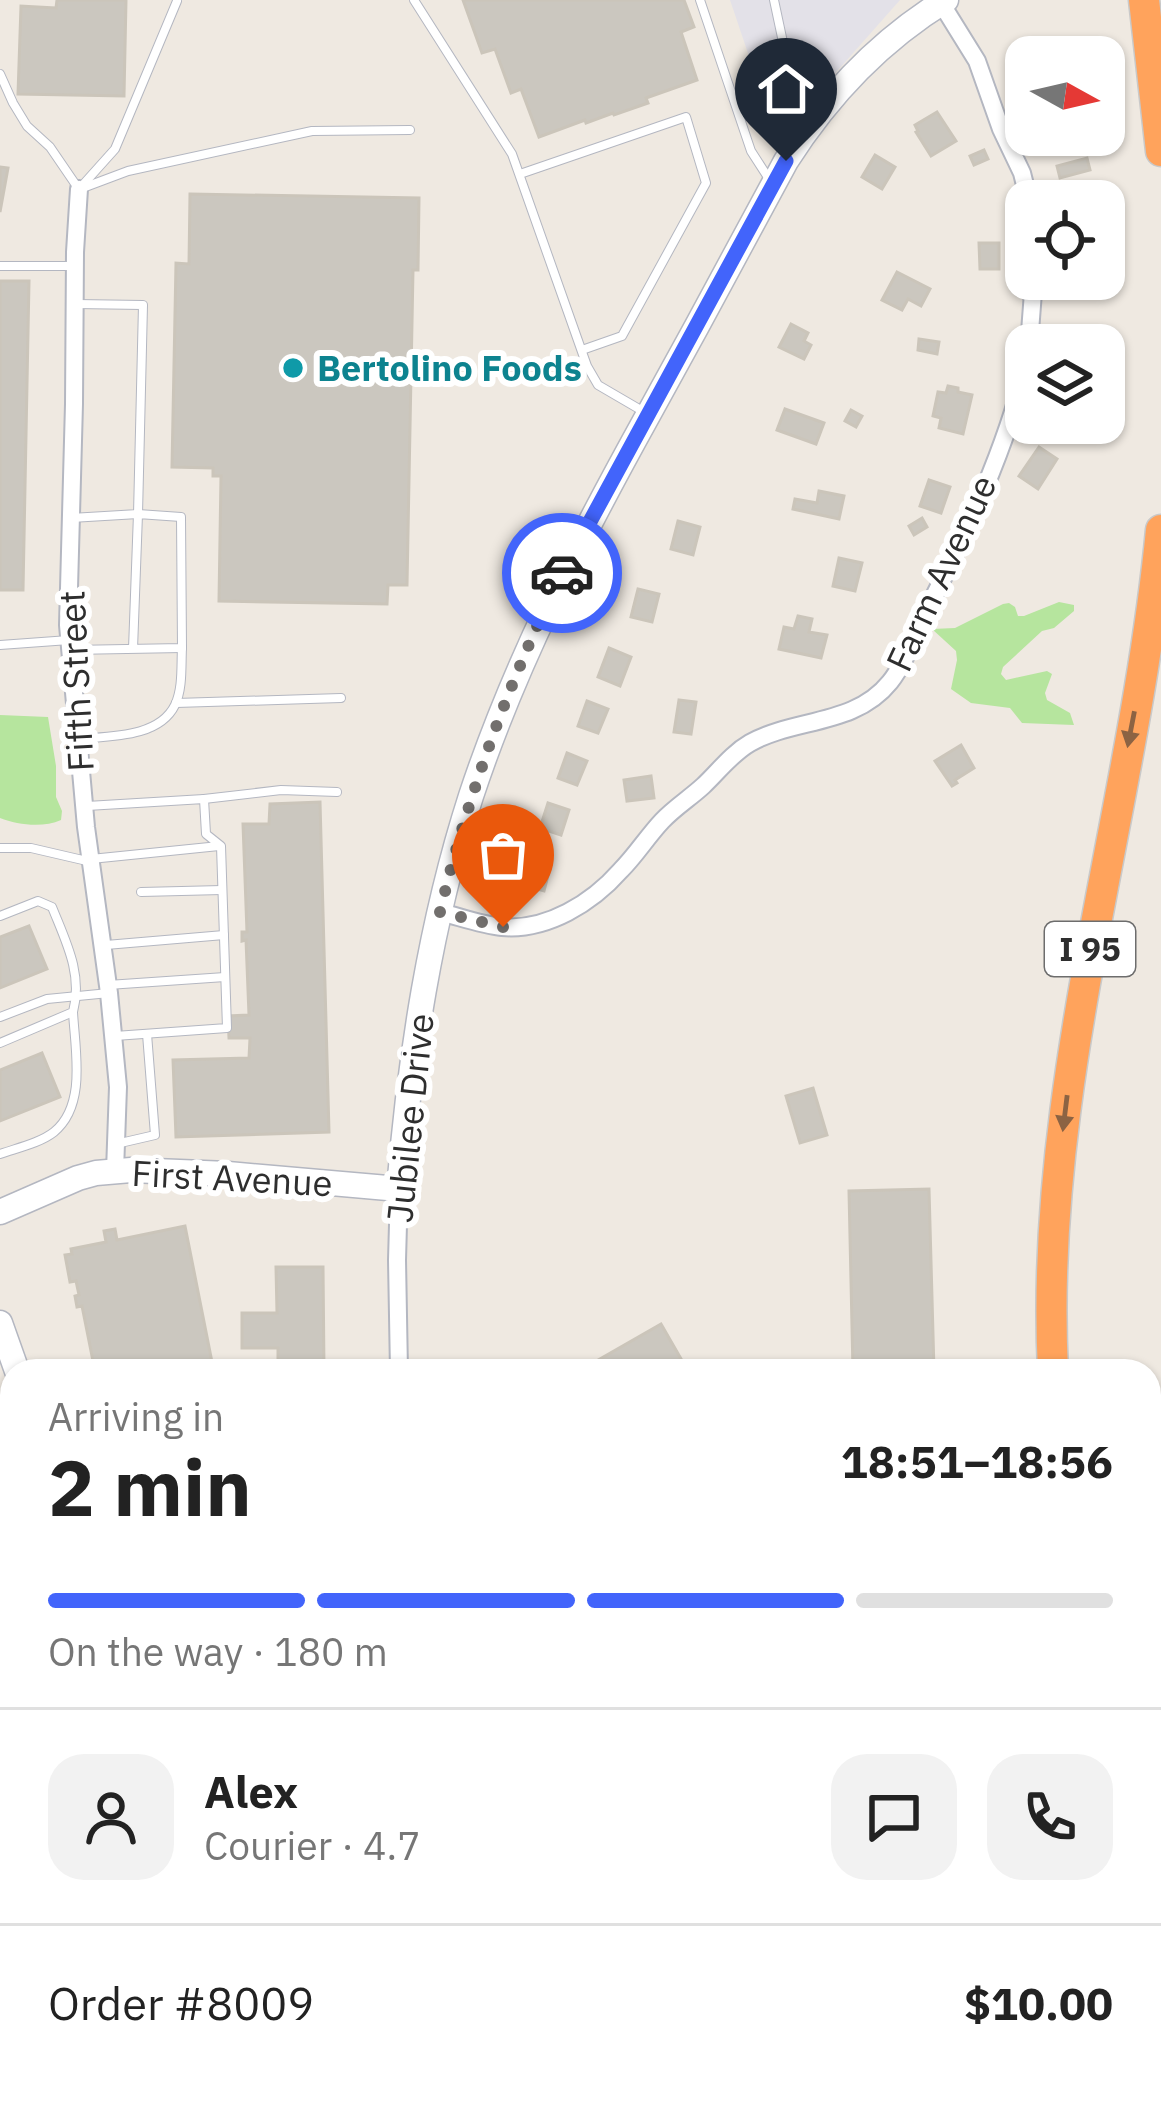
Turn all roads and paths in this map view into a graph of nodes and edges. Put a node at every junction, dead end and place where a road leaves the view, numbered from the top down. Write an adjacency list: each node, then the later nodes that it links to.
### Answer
1 (414, 0): 11 (lane)
2 (700, 0): 13 (lane)
3 (774, 0): 8 (lane)
4 (1144, 0): 10 (highway)
5 (177, 1): 14 (lane)
6 (943, 2): 8 (street, Jubilee Drive); 12 (street)
7 (0, 74): 14 (lane)
8 (807, 128): 13 (street, Jubilee Drive)
9 (410, 130): 14 (lane)
10 (1161, 151)
11 (520, 174): 18 (lane); 18 (lane)
12 (1024, 180)
13 (773, 185): 19 (street, Jubilee Drive)
14 (79, 190): 16 (street, Fifth Street)
15 (0, 266): 16 (lane)
16 (75, 266): 17 (street, Fifth Street)
17 (75, 304): 21 (lane); 22 (street, Fifth Street)
18 (582, 350): 19 (lane)
19 (648, 414): 39 (street, Jubilee Drive)
20 (1005, 428): 39 (street, Farm Avenue)
21 (138, 514): 22 (lane); 26 (lane); 27 (lane)
22 (71, 518): 25 (street, Fifth Street)
23 (1161, 530): 59 (highway, I 95, one-way to 59)
24 (0, 645): 25 (lane)
25 (69, 645): 27 (lane); 30 (street, Fifth Street)
26 (182, 648): 27 (lane); 29 (lane)
27 (134, 649)
28 (341, 698): 29 (lane)
29 (176, 704): 30 (lane)
30 (76, 739): 33 (street, Fifth Street)
31 (338, 792): 32 (lane)
32 (204, 799): 33 (lane); 34 (lane)
33 (83, 806): 36 (street, Fifth Street)
34 (220, 846): 36 (lane); 37 (lane)
35 (0, 848): 36 (lane)
36 (90, 861): 42 (street, Fifth Street)
37 (222, 890): 38 (lane); 41 (lane)
38 (141, 892)
39 (440, 912): 54 (street, Jubilee Drive)
40 (0, 916): 45 (lane)
41 (224, 935): 42 (lane); 43 (lane)
42 (103, 946): 44 (street, Fifth Street)
43 (225, 977): 44 (lane); 48 (lane)
44 (109, 989): 45 (lane); 49 (street, Fifth Street)
45 (78, 995): 46 (lane); 47 (lane)
46 (74, 1012): 50 (lane); 52 (lane)
47 (0, 1017)
48 (147, 1034): 49 (lane); 51 (lane)
49 (114, 1036): 51 (street, Fifth Street)
50 (0, 1043)
51 (116, 1144): 53 (street, Fifth Street)
52 (0, 1154)
53 (115, 1171): 54 (street, First Avenue); 55 (street, First Avenue)
54 (399, 1189): 58 (street, Jubilee Drive)
55 (0, 1212)
56 (0, 1323): 57 (street)
57 (13, 1359)
58 (399, 1359)
59 (1053, 1359)

